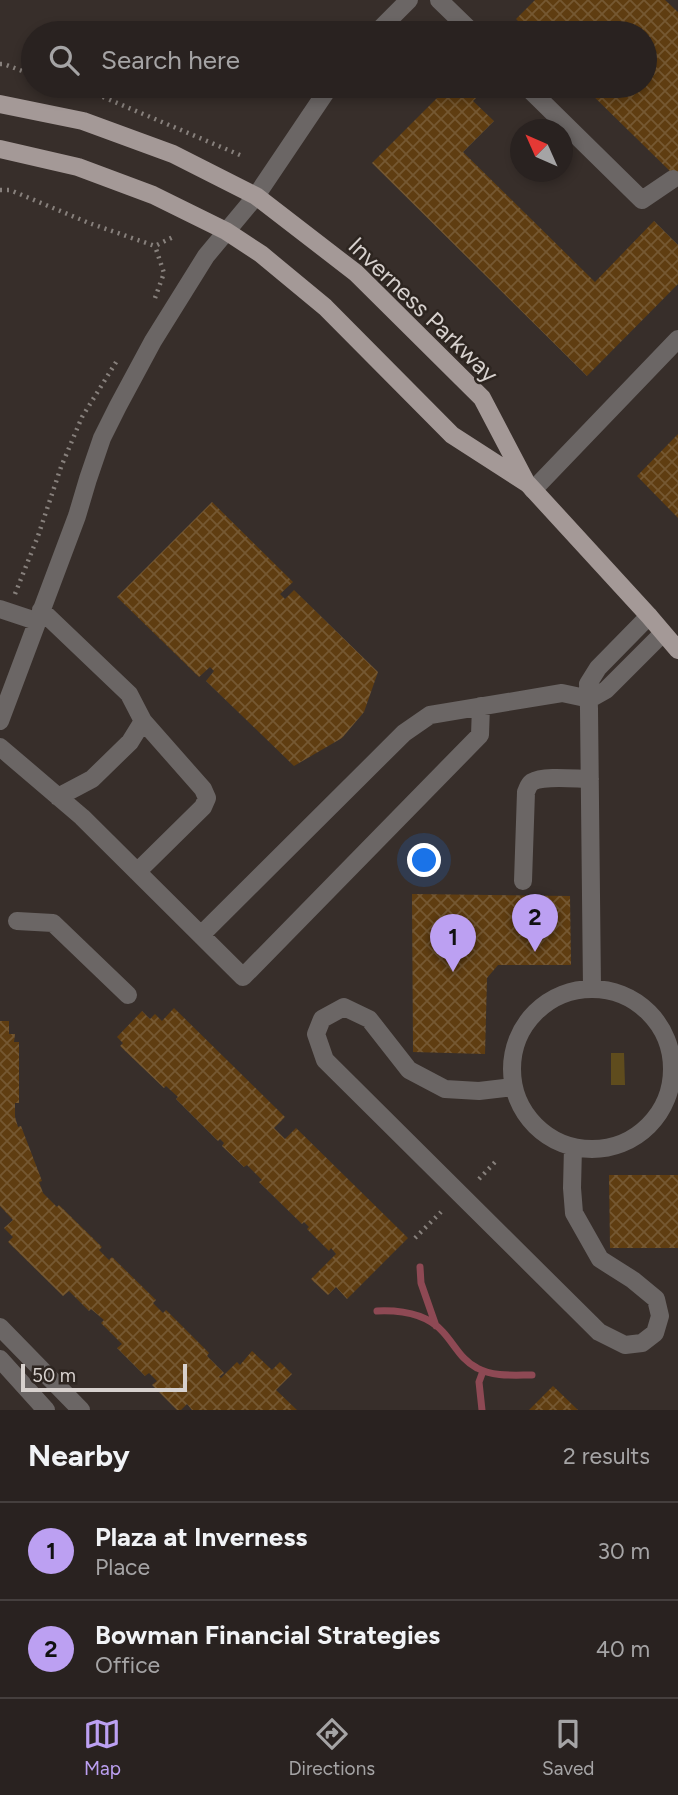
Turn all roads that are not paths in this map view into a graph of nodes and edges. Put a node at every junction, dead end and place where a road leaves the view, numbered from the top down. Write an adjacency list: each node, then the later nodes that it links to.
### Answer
1 (408, 0): 3 (street)
2 (439, 0): 4 (street)
3 (388, 21)
4 (461, 21)
5 (322, 98): 10 (street)
6 (538, 98): 9 (street)
7 (0, 104): 10 (main road, Inverness Parkway)
8 (0, 149): 11 (main road, Inverness Parkway)
9 (673, 179)
10 (256, 196): 11 (street); 13 (main road, Inverness Parkway)
11 (226, 231): 13 (main road, Inverness Parkway); 15 (street)
12 (678, 340): 13 (street)
13 (531, 487): 16 (main road, Inverness Parkway)
14 (0, 609): 15 (street)
15 (39, 616): 21 (street); 22 (street)
16 (649, 616): 17 (main road, Inverness Parkway); 19 (street)
17 (663, 633): 18 (main road, Inverness Parkway); 19 (street)
18 (678, 650)
19 (588, 698): 20 (street); 24 (street)
20 (481, 706): 29 (street); 29 (street)
21 (0, 720)
22 (143, 721): 25 (street); 26 (street)
23 (0, 747): 25 (street)
24 (590, 779): 27 (street); 30 (street)
25 (58, 797): 26 (street)
26 (137, 872): 29 (street)
27 (523, 881)
28 (17, 921): 31 (street)
29 (201, 935)
30 (592, 988): 32 (street); 33 (street)
31 (128, 995)
32 (675, 1066): 34 (street)
33 (513, 1087): 34 (street); 34 (street)
34 (573, 1147)
35 (0, 1327): 38 (street)
36 (0, 1359): 37 (street)
37 (47, 1410)
38 (81, 1410)

